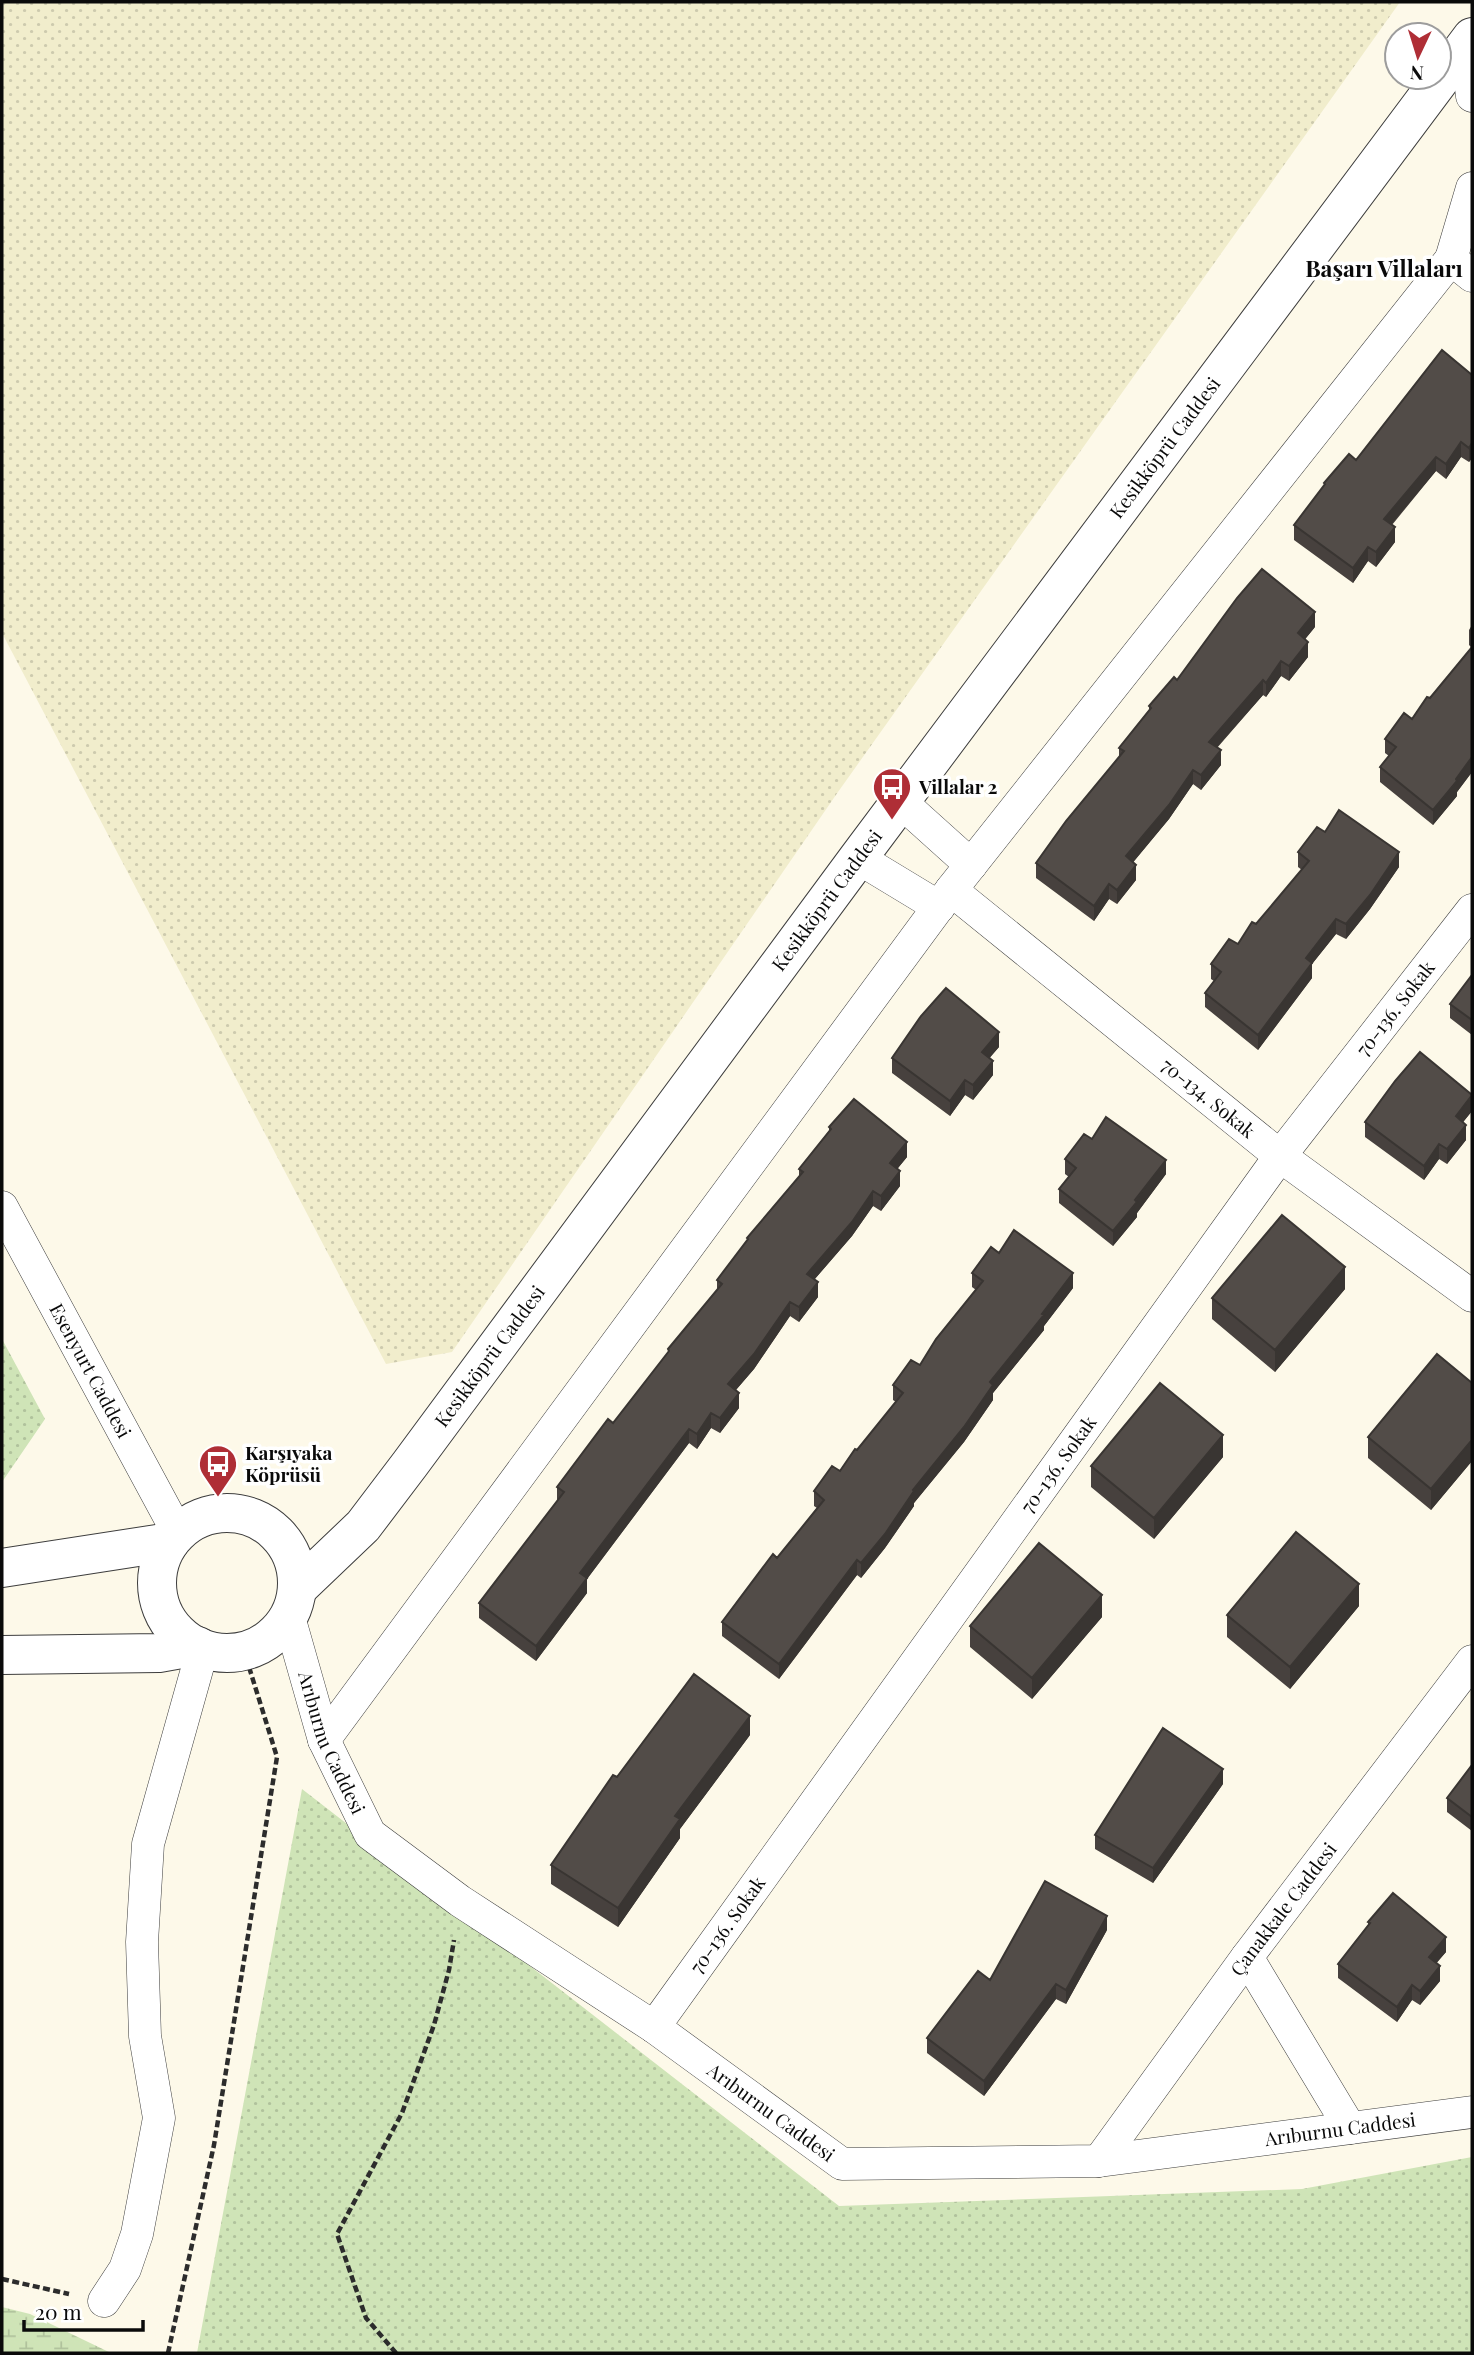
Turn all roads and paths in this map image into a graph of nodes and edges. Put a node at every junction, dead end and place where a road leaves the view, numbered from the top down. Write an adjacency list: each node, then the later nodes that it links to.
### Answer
1 (1469, 42): 2 (street); 5 (street, Kesikköprü Caddesi)
2 (1472, 96)
3 (1472, 188): 4 (street)
4 (1462, 267): 7 (street)
5 (901, 802): 6 (street, Kesikköprü Caddesi); 7 (street)
6 (858, 858): 8 (street, 70-134. Sokak); 15 (street, Kesikköprü Caddesi)
7 (971, 865): 8 (street)
8 (945, 899): 10 (street, 70-134. Sokak); 20 (street)
9 (1472, 910): 10 (street, 70-136. Sokak)
10 (1280, 1156): 12 (street, 70-134. Sokak); 23 (street, 70-136. Sokak)
11 (2, 1207): 13 (street, Esenyurt Caddesi)
12 (1472, 1296)
13 (174, 1538): 14 (street); 15 (street); 16 (street)
14 (2, 1568)
15 (293, 1603): 17 (street); 20 (street, Arıburnu Caddesi)
16 (200, 1647): 17 (street); 18 (street); 28 (street)
17 (244, 1651): 29 (path)
18 (2, 1656)
19 (1472, 1661): 22 (street, Çanakkale Caddesi)
20 (324, 1740): 21 (street, Arıburnu Caddesi)
21 (460, 1901): 23 (street, Arıburnu Caddesi); 30 (path)
22 (1247, 1957): 25 (street); 26 (street, Çanakkale Caddesi)
23 (654, 2027): 26 (street, Arıburnu Caddesi)
24 (1472, 2112): 25 (street, Arıburnu Caddesi)
25 (1350, 2128): 26 (street, Arıburnu Caddesi)
26 (1099, 2161)
27 (2, 2279): 28 (path)
28 (104, 2301)
29 (168, 2353)
30 (396, 2353)

